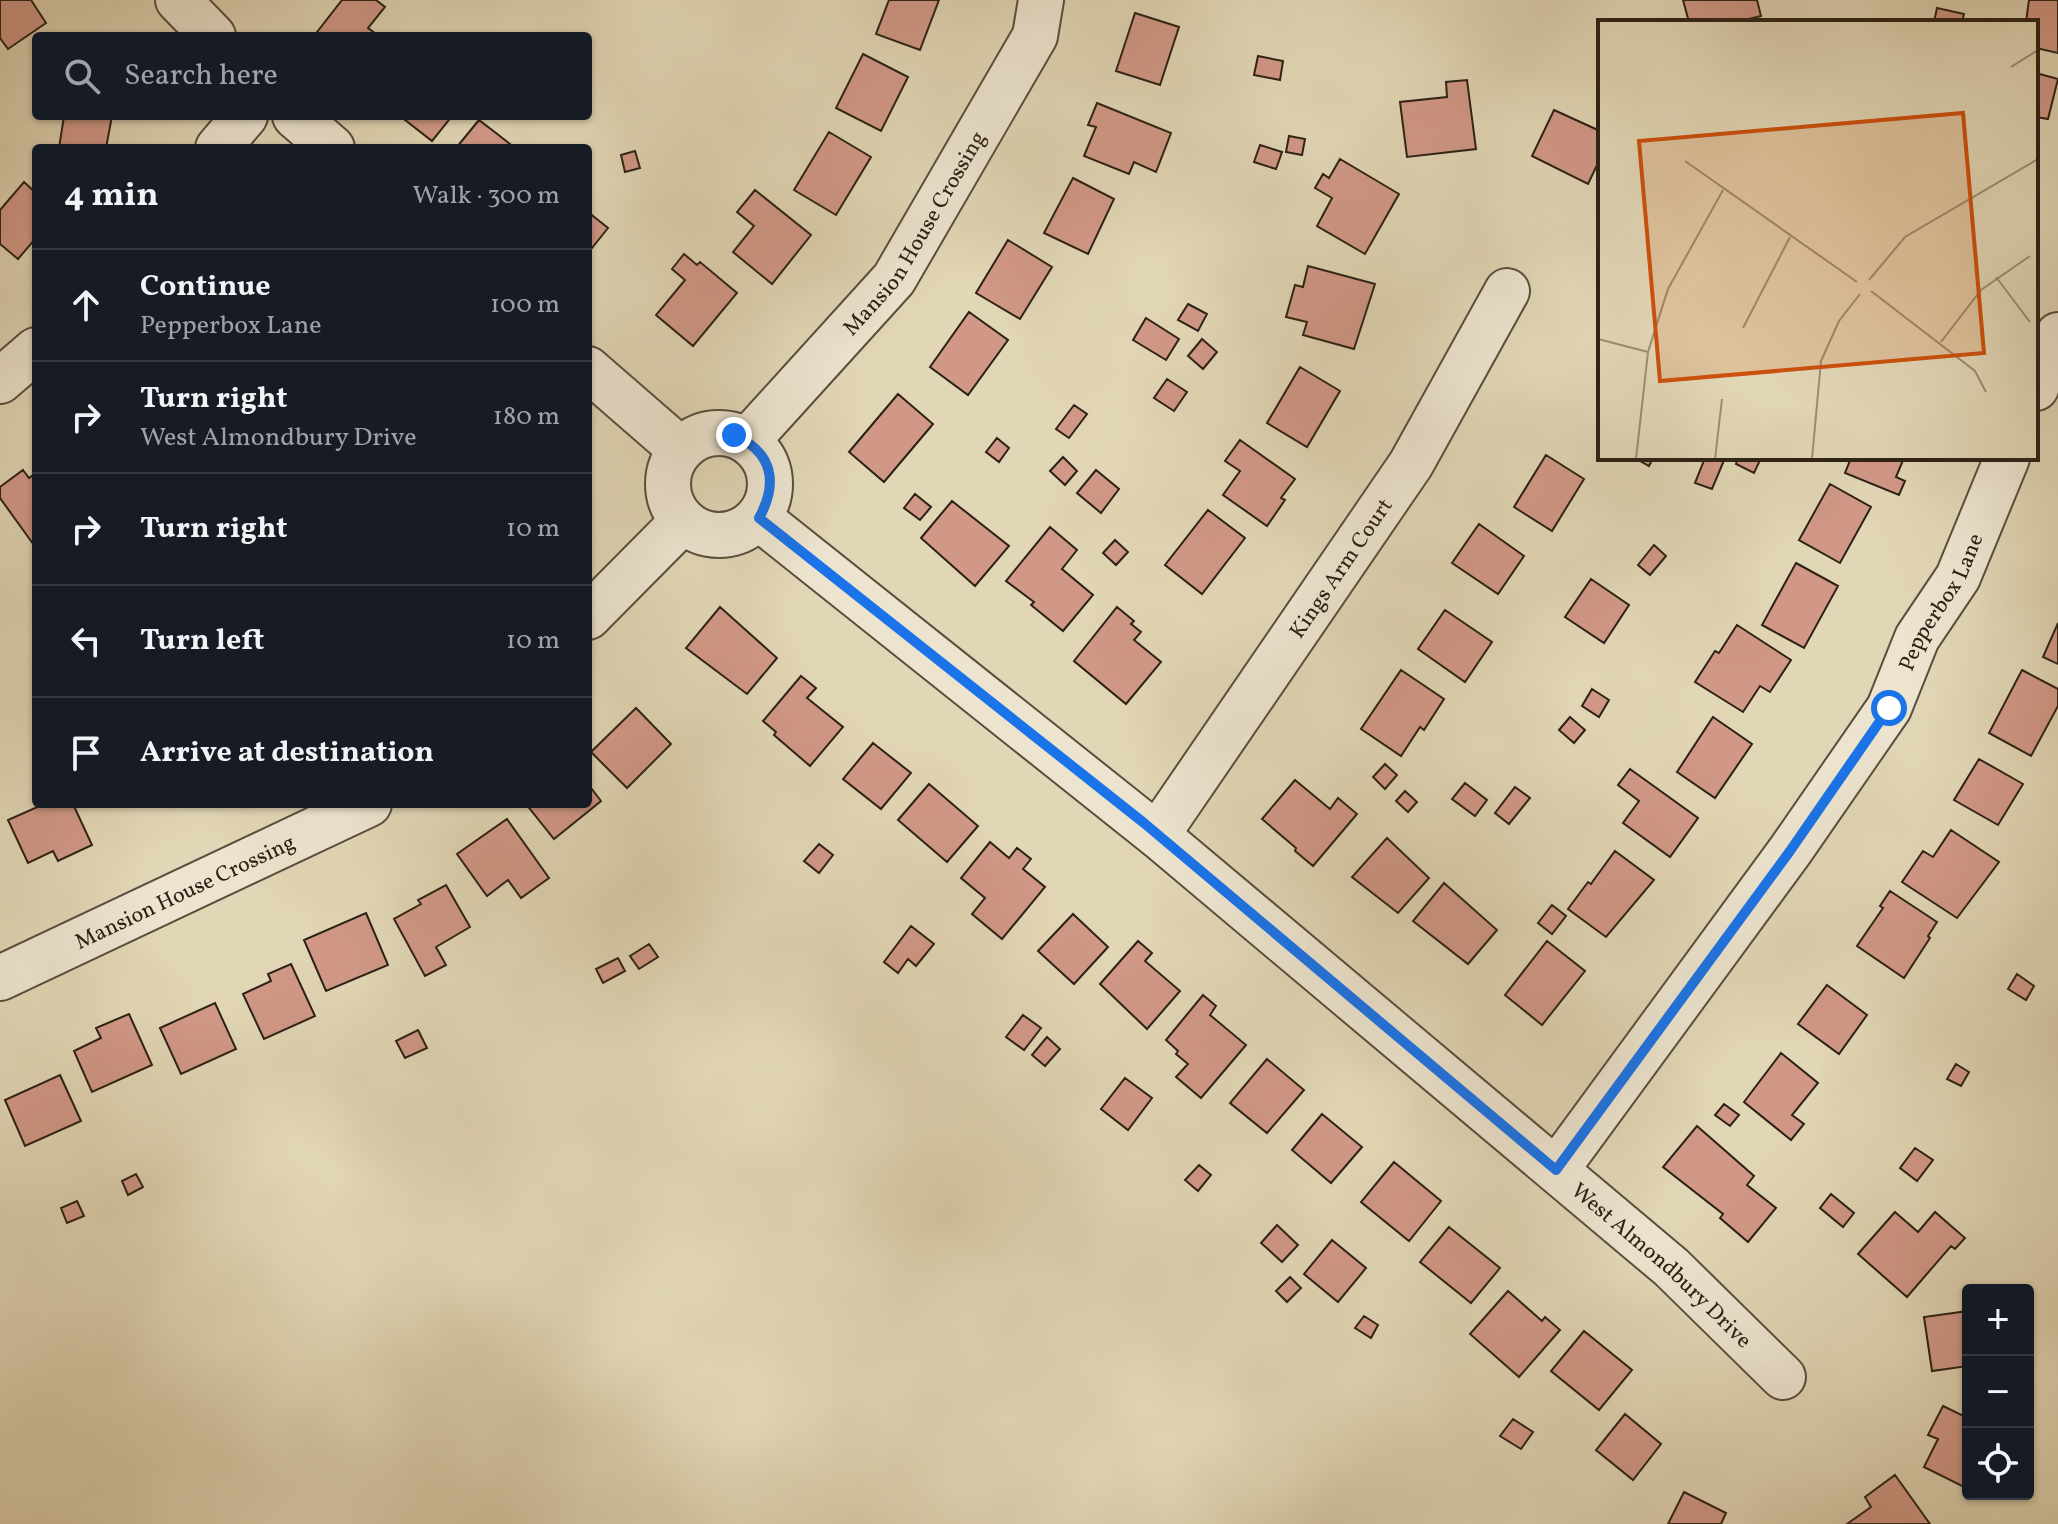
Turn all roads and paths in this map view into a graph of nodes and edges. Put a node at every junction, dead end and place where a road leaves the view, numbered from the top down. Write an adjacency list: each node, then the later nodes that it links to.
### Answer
1 (178, 0): 3 (street)
2 (1041, 0): 14 (street, Mansion House Crossing)
3 (209, 32)
4 (242, 120): 6 (street)
5 (300, 120): 7 (street)
6 (221, 144)
7 (327, 144)
8 (1507, 291): 21 (street, Kings Arm Court)
9 (2058, 335): 13 (street)
10 (32, 353): 12 (street)
11 (592, 372): 15 (street)
12 (0, 381)
13 (2038, 383)
14 (747, 441): 15 (street); 17 (street)
15 (680, 449): 18 (street)
16 (2006, 460): 23 (street, Pepperbox Lane)
17 (759, 518): 18 (street); 21 (street, West Almondbury Drive)
18 (683, 521): 19 (street)
19 (592, 613)
20 (361, 808): 22 (street, Mansion House Crossing)
21 (1157, 835): 23 (street, West Almondbury Drive)
22 (0, 978)
23 (1556, 1170): 24 (street, West Almondbury Drive)
24 (1783, 1377)

